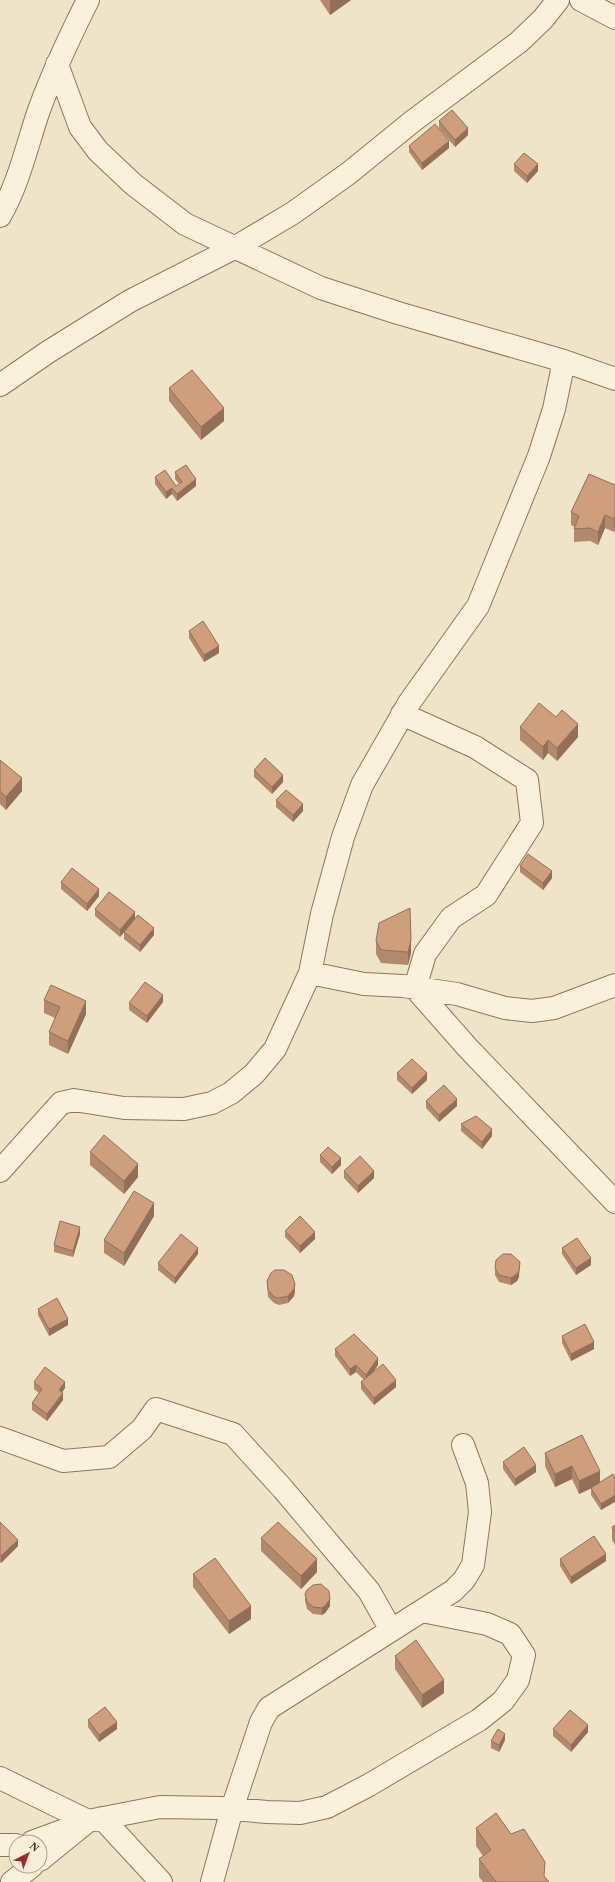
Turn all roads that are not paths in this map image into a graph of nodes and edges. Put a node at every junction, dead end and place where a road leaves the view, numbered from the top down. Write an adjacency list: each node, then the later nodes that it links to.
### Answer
1 (88, 0): 5 (street)
2 (558, 0): 7 (street)
3 (581, 0): 4 (street)
4 (615, 18)
5 (57, 64): 6 (street); 7 (street)
6 (0, 216)
7 (236, 247): 8 (street); 10 (street)
8 (564, 361): 9 (street); 11 (street)
9 (615, 380)
10 (0, 385)
11 (402, 714): 12 (street); 14 (street)
12 (310, 973): 14 (street); 15 (street)
13 (615, 985): 14 (street)
14 (414, 988): 16 (street)
15 (0, 1171)
16 (615, 1202)
17 (0, 1438): 20 (street)
18 (463, 1445): 19 (street)
19 (422, 1611): 20 (street); 22 (street)
20 (391, 1630): 22 (street)
21 (0, 1778): 23 (street)
22 (232, 1809): 23 (street); 29 (street)
23 (95, 1819): 24 (street); 25 (street); 28 (street)
24 (48, 1836)
25 (48, 1854)
26 (22, 1874): 27 (street)
27 (12, 1882)
28 (161, 1882)
29 (212, 1882)

